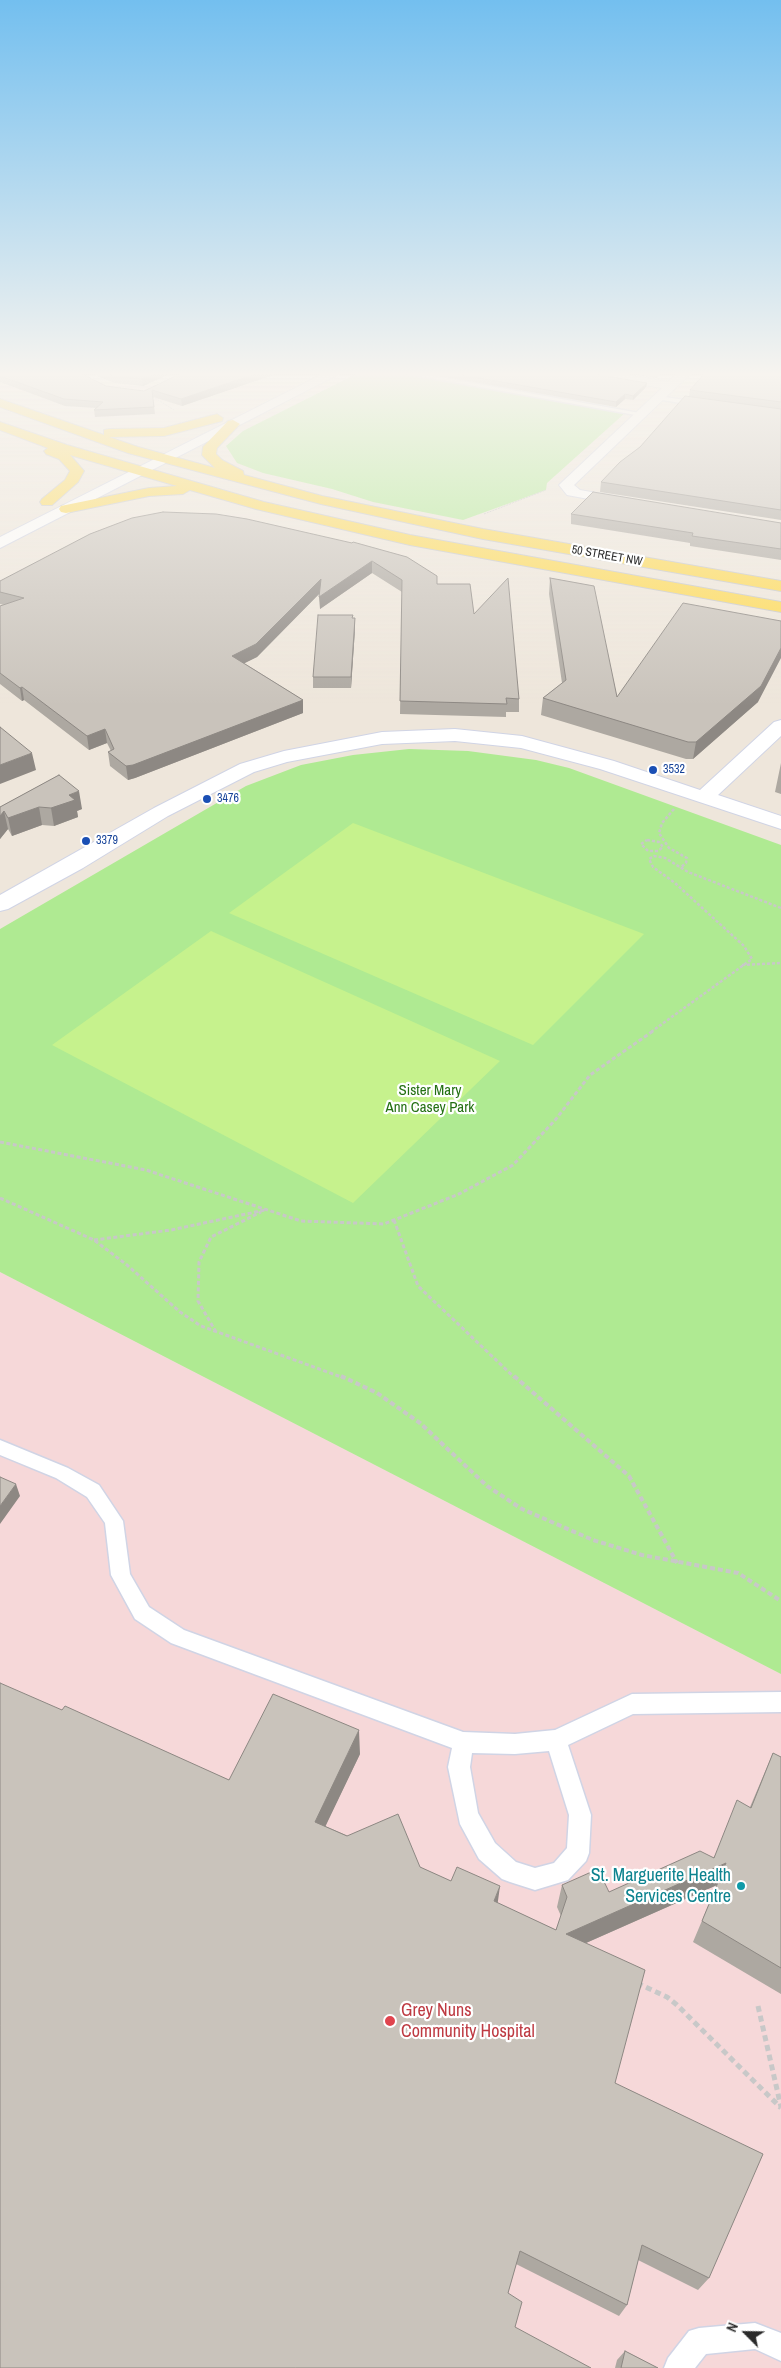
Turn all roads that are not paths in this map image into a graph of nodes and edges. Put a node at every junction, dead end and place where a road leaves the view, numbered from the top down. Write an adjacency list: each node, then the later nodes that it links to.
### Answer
1 (68, 485): 11 (main road)
2 (82, 485): 11 (street)
3 (107, 485): 13 (street)
4 (202, 485): 10 (main road, 50 STREET NW)
5 (238, 485): 15 (main road)
6 (257, 485): 9 (main road, 50 STREET NW)
7 (263, 485): 9 (main road)
8 (567, 485): 12 (street)
9 (269, 487): 15 (main road, 50 STREET NW)
10 (234, 498): 13 (main road); 18 (main road, 50 STREET NW)
11 (47, 502): 14 (street)
12 (637, 504)
13 (66, 509): 16 (street)
14 (31, 510)
15 (378, 513): 17 (main road, 50 STREET NW)
16 (0, 543)
17 (781, 586)
18 (781, 607)
19 (781, 726): 20 (street)
20 (702, 798): 21 (street); 22 (street)
21 (781, 823)
22 (0, 904)
23 (0, 1447): 26 (lane)
24 (781, 1702): 25 (lane)
25 (556, 1740): 26 (lane); 26 (lane)
26 (463, 1742)
27 (781, 2347): 28 (lane)
28 (678, 2368)

